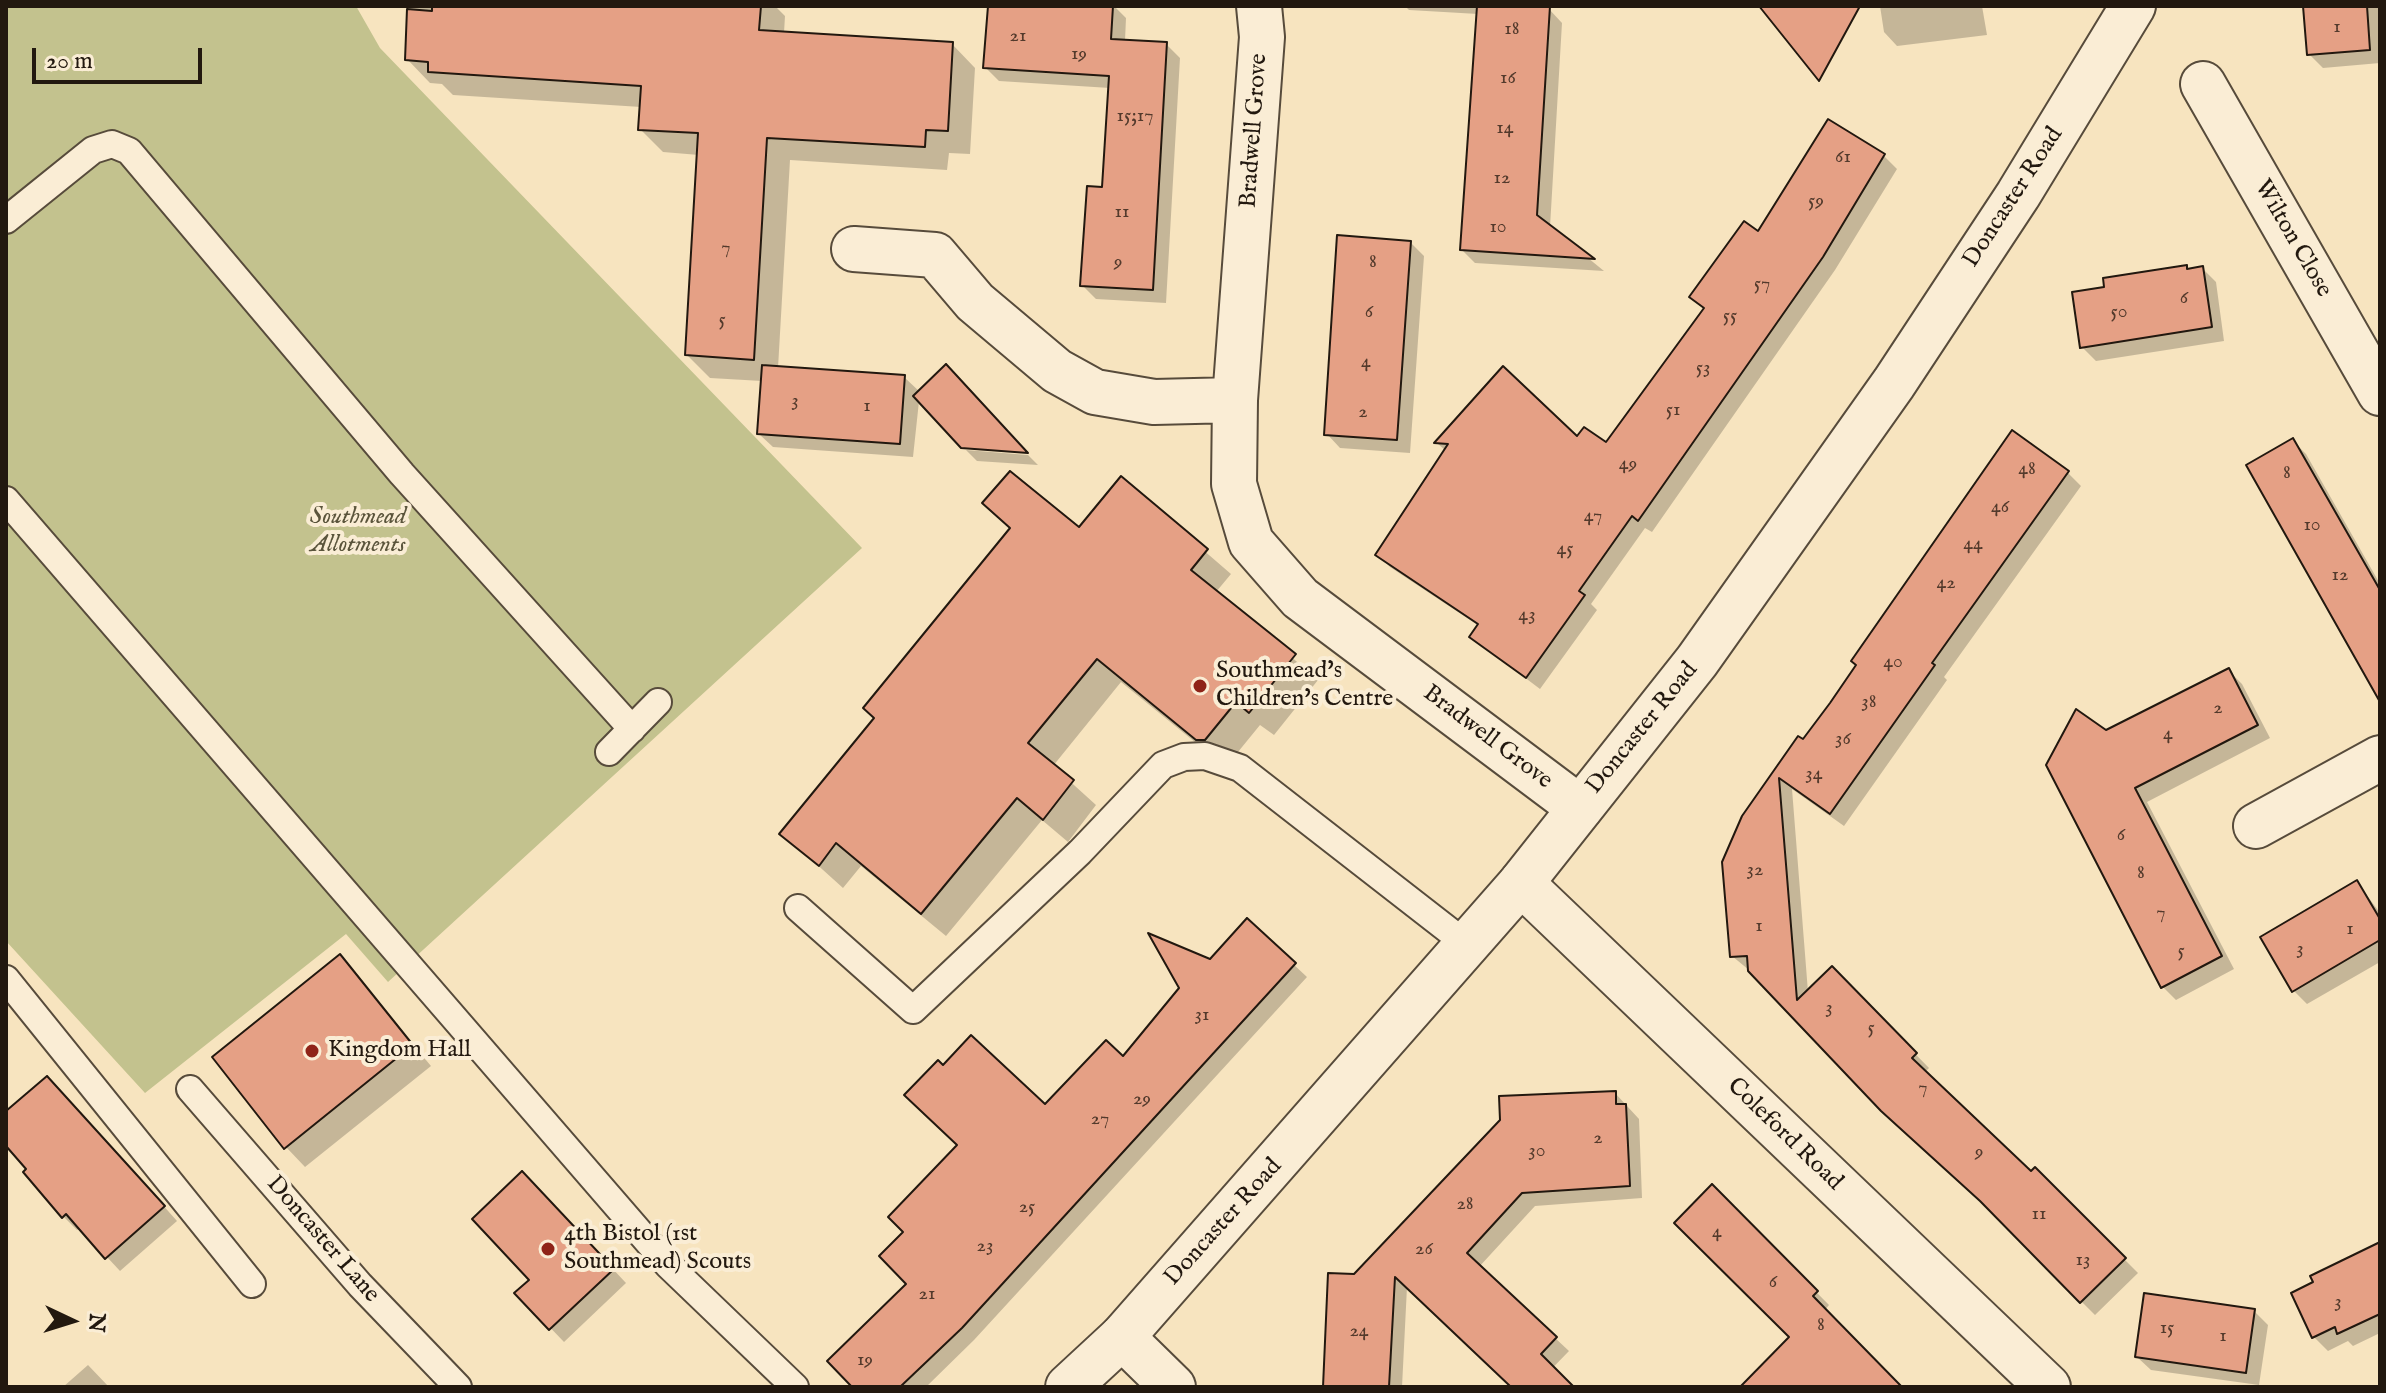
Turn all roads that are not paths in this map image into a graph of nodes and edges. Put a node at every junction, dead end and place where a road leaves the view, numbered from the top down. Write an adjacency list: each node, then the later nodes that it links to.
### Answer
1 (1259, 6): 7 (street, Bradwell Grove)
2 (2133, 6): 13 (street, Doncaster Road)
3 (2203, 84): 6 (street, Wilton Close)
4 (6, 220): 10 (lane)
5 (854, 249): 7 (street)
6 (2380, 393)
7 (1235, 400): 13 (street, Bradwell Grove)
8 (6, 500): 23 (lane)
9 (658, 702): 10 (lane)
10 (632, 729): 11 (lane)
11 (609, 752)
12 (2380, 758): 14 (street)
13 (1580, 808): 15 (street, Doncaster Road)
14 (2256, 826)
15 (1521, 883): 17 (street, Doncaster Road); 26 (street, Coleford Road)
16 (798, 908): 17 (lane)
17 (1465, 943): 21 (street, Doncaster Road)
18 (6, 979): 20 (lane)
19 (190, 1089): 22 (lane, Doncaster Lane)
20 (252, 1284)
21 (1122, 1337): 24 (street, Doncaster Road); 25 (street)
22 (458, 1387)
23 (795, 1387)
24 (1068, 1387)
25 (1173, 1387)
26 (2048, 1387)

